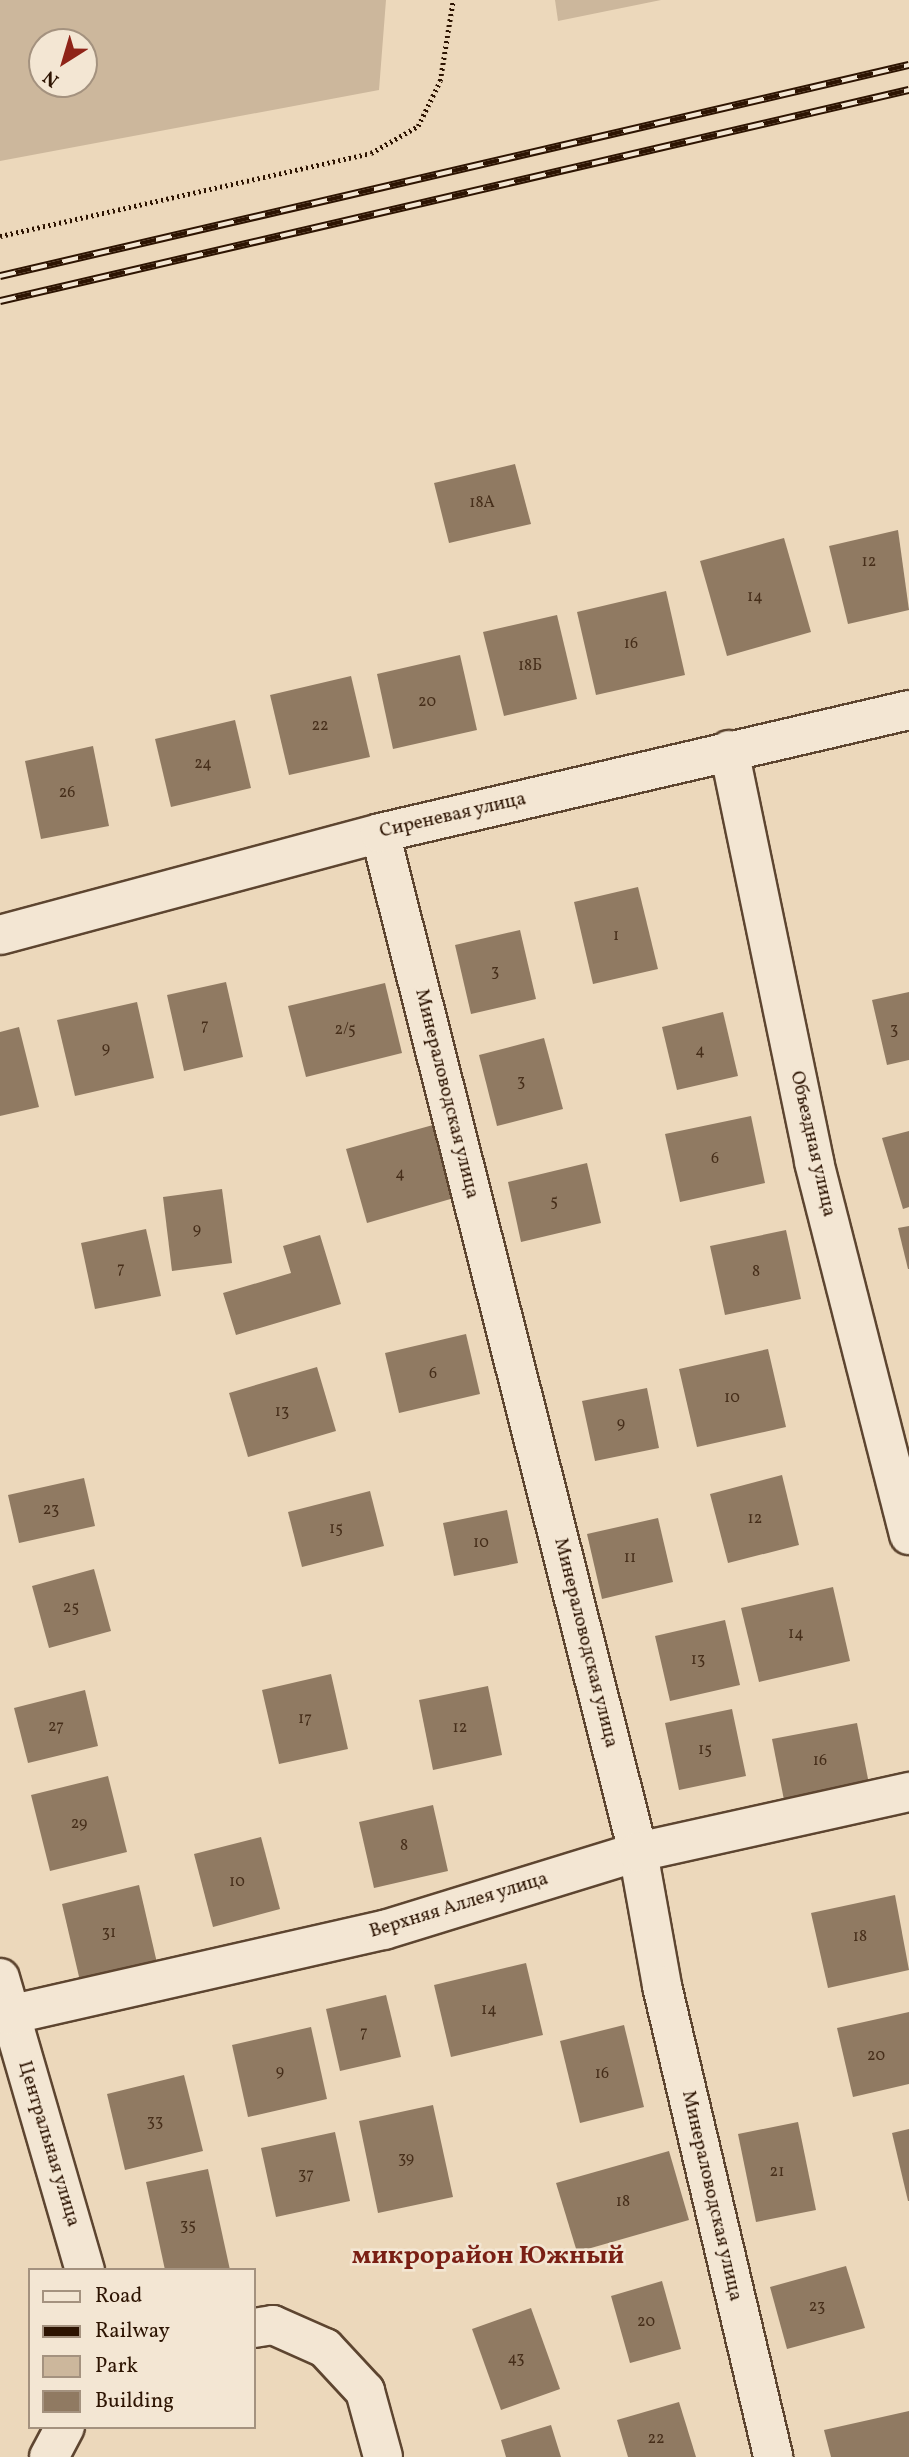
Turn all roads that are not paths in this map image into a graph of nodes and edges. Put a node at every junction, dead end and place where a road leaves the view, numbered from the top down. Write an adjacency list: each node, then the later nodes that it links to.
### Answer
1 (909, 710): 2 (street, Сиреневая улица)
2 (729, 750): 3 (street, Сиреневая улица); 5 (street, Объездная улица)
3 (380, 833): 4 (street, Сиреневая улица); 7 (street, Минераловодская улица)
4 (0, 935)
5 (909, 1535)
6 (909, 1792): 7 (street, Верхняя Аллея улица)
7 (638, 1852): 9 (street, Верхняя Аллея улица); 15 (street, Минераловодская улица)
8 (0, 1978): 9 (street, Центральная улица)
9 (9, 2015): 10 (street, Центральная улица)
10 (84, 2268)
11 (256, 2328): 14 (street)
12 (64, 2429): 13 (street)
13 (49, 2457)
14 (383, 2457)
15 (773, 2457)

